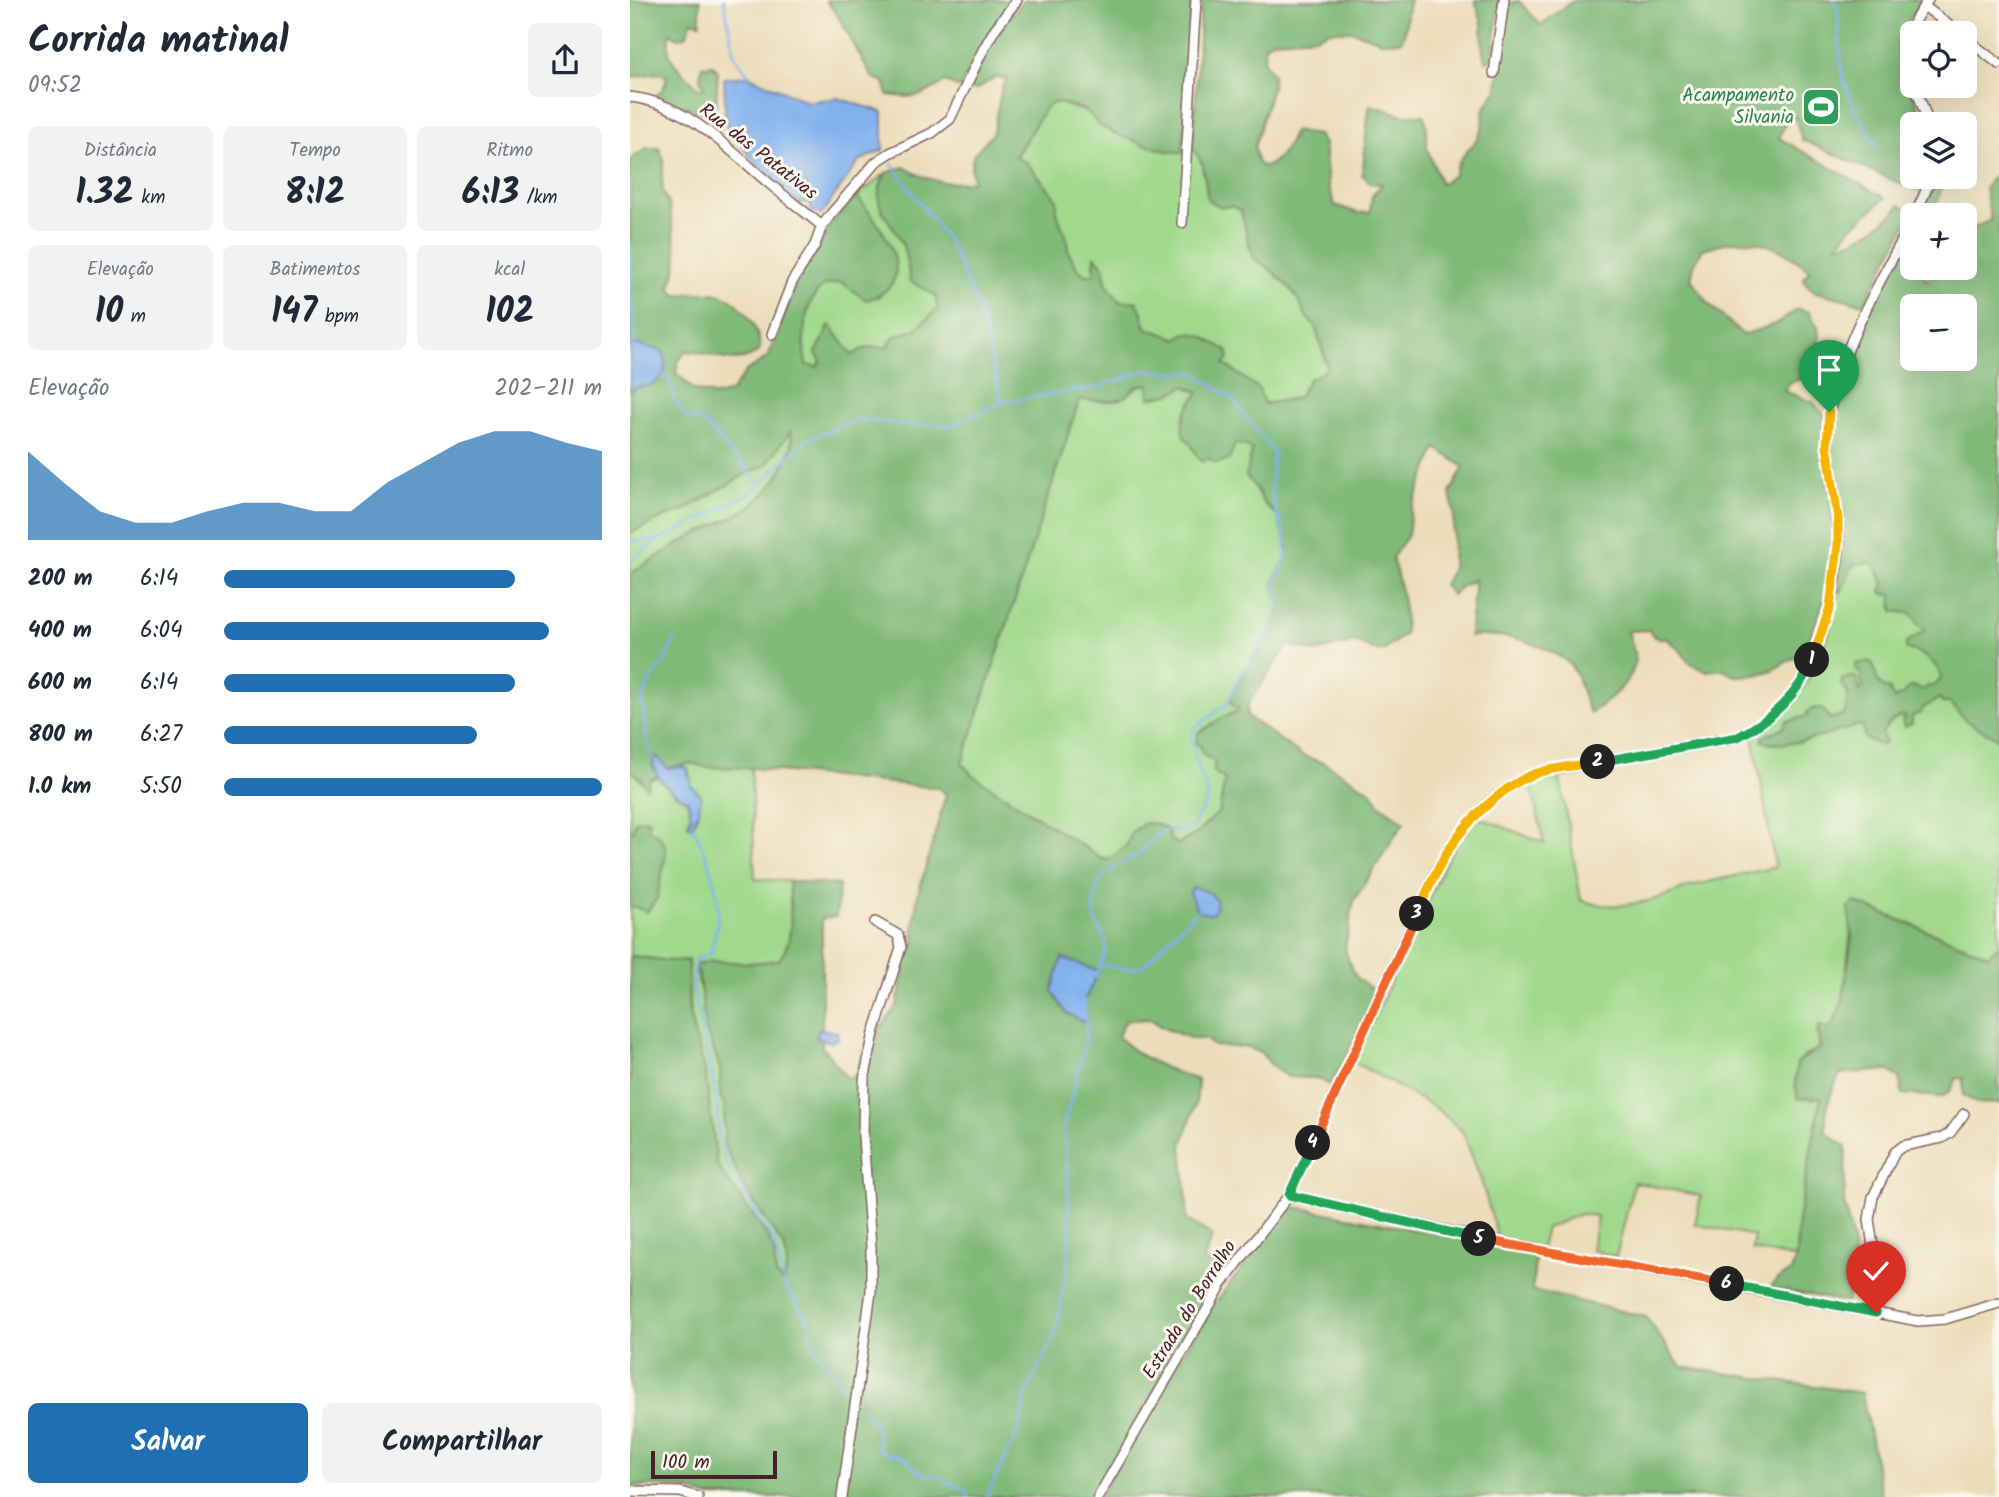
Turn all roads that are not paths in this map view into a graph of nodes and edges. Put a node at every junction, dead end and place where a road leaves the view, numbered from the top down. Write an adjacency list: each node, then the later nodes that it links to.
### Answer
1 (1017, 0): 12 (street)
2 (1196, 0): 11 (street)
3 (1504, 0): 9 (street)
4 (1926, 3): 5 (street); 6 (street)
5 (1915, 21)
6 (1946, 21)
7 (1977, 47): 8 (street)
8 (1999, 64)
9 (1494, 73)
10 (630, 97): 12 (street, Rua das Patativas)
11 (1182, 222)
12 (822, 226): 14 (street)
13 (1900, 245): 17 (street, Estrada do Borralho)
14 (772, 334)
15 (875, 922): 22 (street)
16 (1964, 1114): 19 (street)
17 (1289, 1195): 19 (street); 23 (street, Estrada do Borralho)
18 (1999, 1303): 19 (street)
19 (1876, 1313)
20 (630, 1490): 21 (street)
21 (698, 1497)
22 (842, 1497)
23 (1098, 1497)

